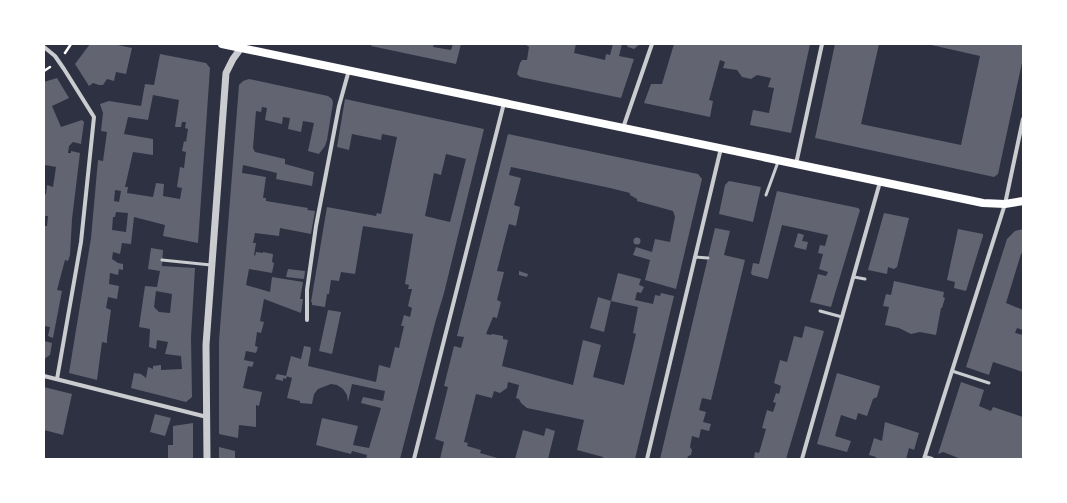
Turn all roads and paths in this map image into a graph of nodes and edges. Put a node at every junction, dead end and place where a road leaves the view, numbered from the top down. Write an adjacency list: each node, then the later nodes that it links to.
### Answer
1 (222, 44): 4 (main road)
2 (652, 44): 9 (street)
3 (822, 44): 12 (street)
4 (242, 46): 6 (main road); 20 (street)
5 (44, 47): 28 (street)
6 (349, 70): 7 (main road); 25 (street)
7 (504, 103): 9 (main road); 33 (street)
8 (1023, 119): 16 (street)
9 (623, 128): 10 (main road)
10 (721, 148): 11 (main road); 17 (street)
11 (779, 160): 12 (main road); 14 (lane)
12 (796, 164): 13 (main road)
13 (880, 181): 16 (main road); 21 (street)
14 (766, 195)
15 (1023, 201): 16 (main road)
16 (1005, 204): 26 (street)
17 (695, 257): 18 (lane); 34 (street)
18 (708, 258)
19 (162, 260): 20 (lane)
20 (212, 265): 30 (street)
21 (854, 277): 22 (lane); 24 (street)
22 (865, 280)
23 (820, 311): 24 (lane)
24 (842, 317): 35 (street)
25 (307, 320)
26 (952, 371): 29 (lane); 31 (street)
27 (44, 376): 28 (street)
28 (57, 379): 30 (street)
29 (989, 383)
30 (206, 417): 32 (street)
31 (924, 458): 36 (street)
32 (207, 459)
33 (414, 459)
34 (647, 459)
35 (802, 459)
36 (932, 459)

